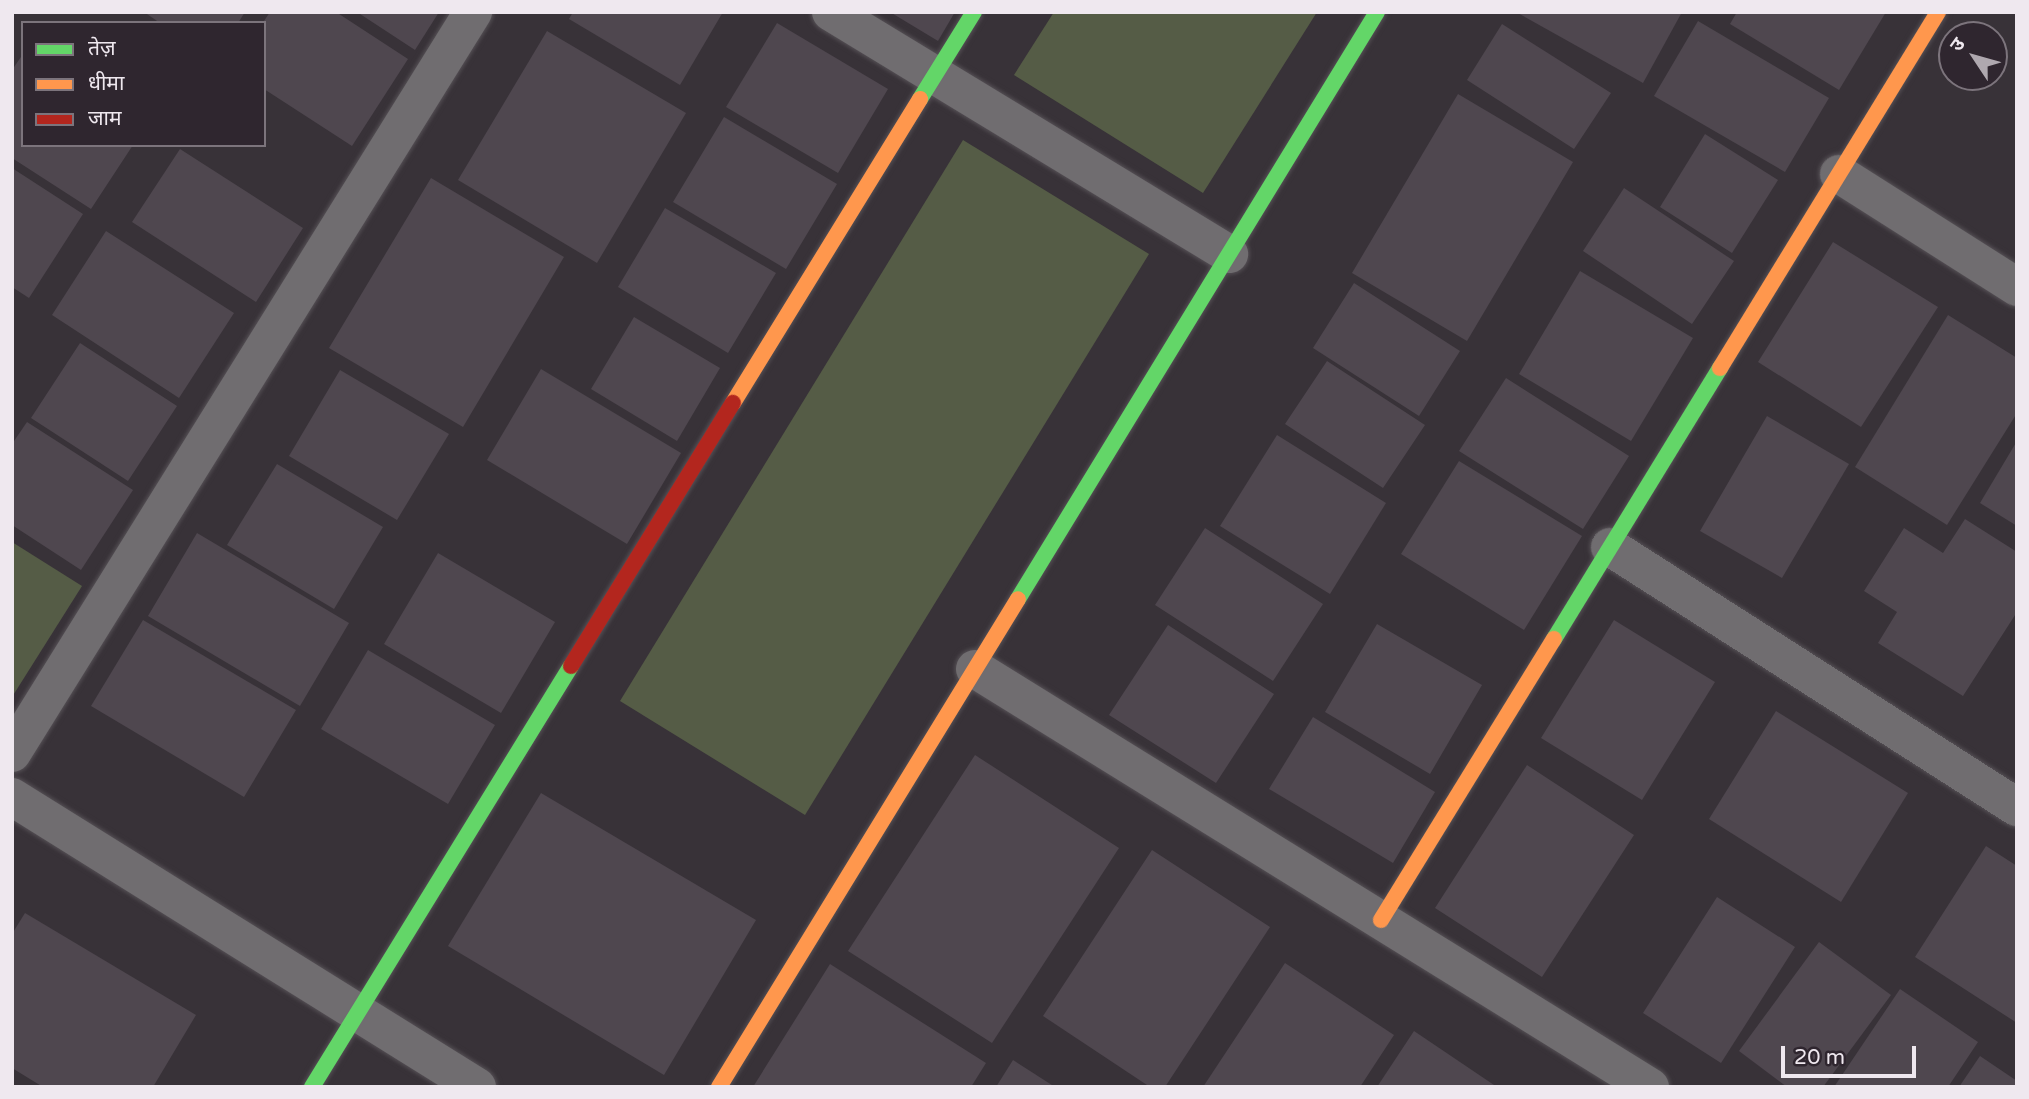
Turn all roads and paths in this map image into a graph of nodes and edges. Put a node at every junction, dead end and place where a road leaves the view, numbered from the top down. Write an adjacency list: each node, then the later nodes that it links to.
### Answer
1 (473, 12): 12 (street)
2 (831, 12): 6 (street)
3 (974, 12): 6 (street)
4 (1377, 12): 8 (street)
5 (1938, 12): 7 (street)
6 (933, 76): 8 (street); 16 (street)
7 (1839, 174): 9 (street); 10 (street)
8 (1229, 254): 11 (street)
9 (2017, 287)
10 (1610, 547): 14 (street); 15 (street)
11 (975, 669): 15 (street); 19 (street)
12 (12, 753)
13 (12, 797): 16 (street)
14 (2017, 807)
15 (1381, 920): 20 (street)
16 (355, 1011): 17 (street); 18 (street)
17 (312, 1087)
18 (477, 1087)
19 (719, 1087)
20 (1650, 1087)

